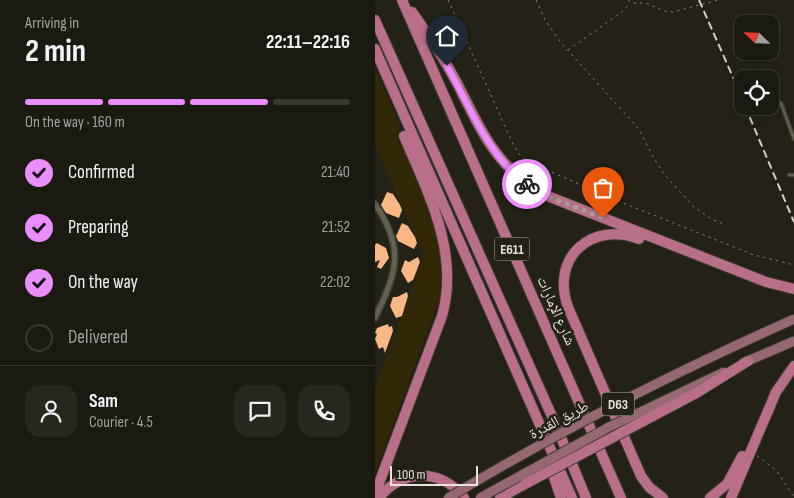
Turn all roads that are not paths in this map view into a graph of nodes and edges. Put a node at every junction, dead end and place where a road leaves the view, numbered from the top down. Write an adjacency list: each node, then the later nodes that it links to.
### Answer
1 (402, 0): 10 (highway); 30 (highway, شارع الإمارات / E611)
2 (375, 20): 29 (highway, E611)
3 (375, 49): 14 (highway)
4 (375, 66): 19 (highway)
5 (781, 103): 6 (lane)
6 (794, 139)
7 (789, 174): 8 (lane)
8 (794, 175)
9 (375, 204): 12 (street)
10 (727, 267): 11 (highway); 31 (highway)
11 (794, 289)
12 (375, 318)
13 (794, 319): 22 (main road, طريق القدرة / D63, bridge)
14 (499, 331): 27 (highway); 28 (highway)
15 (794, 341): 16 (main road, طريق القدرة / D63, bridge)
16 (749, 361): 25 (main road, طريق القدرة / D63, bridge); 26 (highway, bridge)
17 (794, 366): 18 (highway)
18 (764, 418): 32 (highway); 33 (highway)
19 (375, 494)
20 (379, 498): 24 (highway)
21 (384, 498): 23 (highway)
22 (448, 498)
23 (457, 498)
24 (464, 498)
25 (480, 498)
26 (501, 498)
27 (561, 498)
28 (572, 498)
29 (586, 498)
30 (621, 498)
31 (663, 498)
32 (709, 498)
33 (731, 498)

